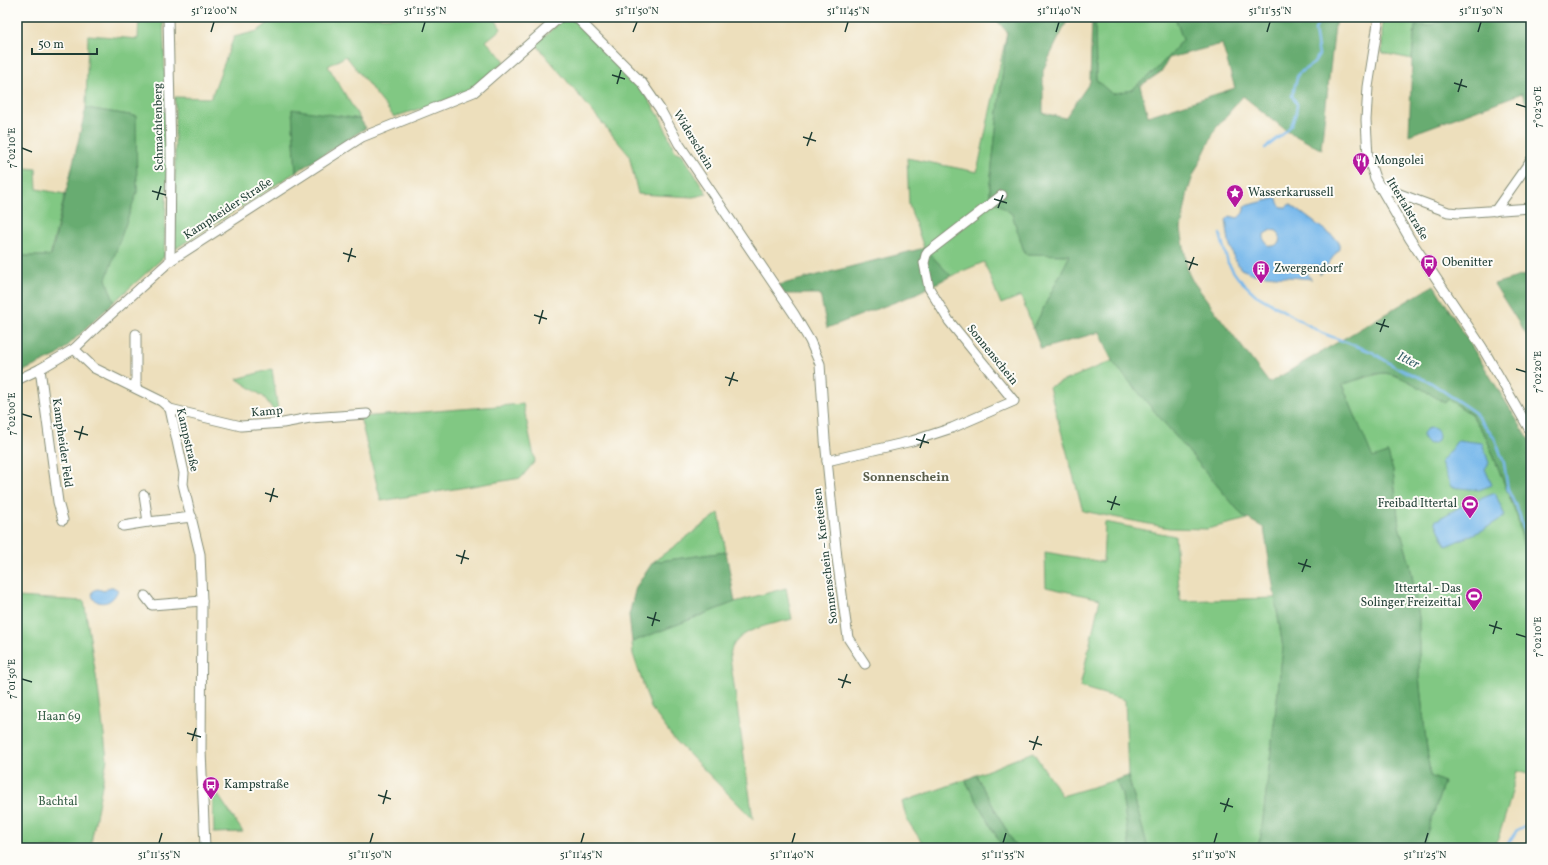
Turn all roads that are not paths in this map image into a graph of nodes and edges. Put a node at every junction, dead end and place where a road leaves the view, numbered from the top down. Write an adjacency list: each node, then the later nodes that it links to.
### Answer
1 (168, 17): 10 (street, Schmachtenberg)
2 (560, 17): 10 (street, Kampheider Straße)
3 (576, 17): 19 (street, Widerschein)
4 (1379, 17): 6 (street, Ittertalstraße)
5 (1531, 160): 9 (street)
6 (1378, 186): 9 (street); 18 (street, Ittertalstraße)
7 (1002, 195): 20 (street, Sonnenschein)
8 (1531, 208): 9 (street)
9 (1495, 211)
10 (170, 261): 12 (street, Kampheider Straße)
11 (136, 334): 15 (street)
12 (74, 349): 13 (street, Kampheider Straße); 15 (street, Kampstraße)
13 (40, 369): 14 (street, Kampheider Straße); 23 (street, Kampheider Feld)
14 (17, 380)
15 (136, 388): 16 (street, Kampstraße)
16 (170, 409): 17 (street, Kamp); 22 (street, Kampstraße)
17 (367, 414)
18 (1531, 432)
19 (825, 440): 20 (street, Sonnenschein – Kneteisen)
20 (827, 461): 28 (street, Sonnenschein – Kneteisen)
21 (144, 495): 24 (street)
22 (192, 517): 24 (street); 27 (street, Kampstraße)
23 (63, 520)
24 (148, 522): 25 (street)
25 (123, 526)
26 (145, 596): 27 (street)
27 (202, 601): 29 (street, Kampstraße)
28 (865, 664)
29 (205, 848)

